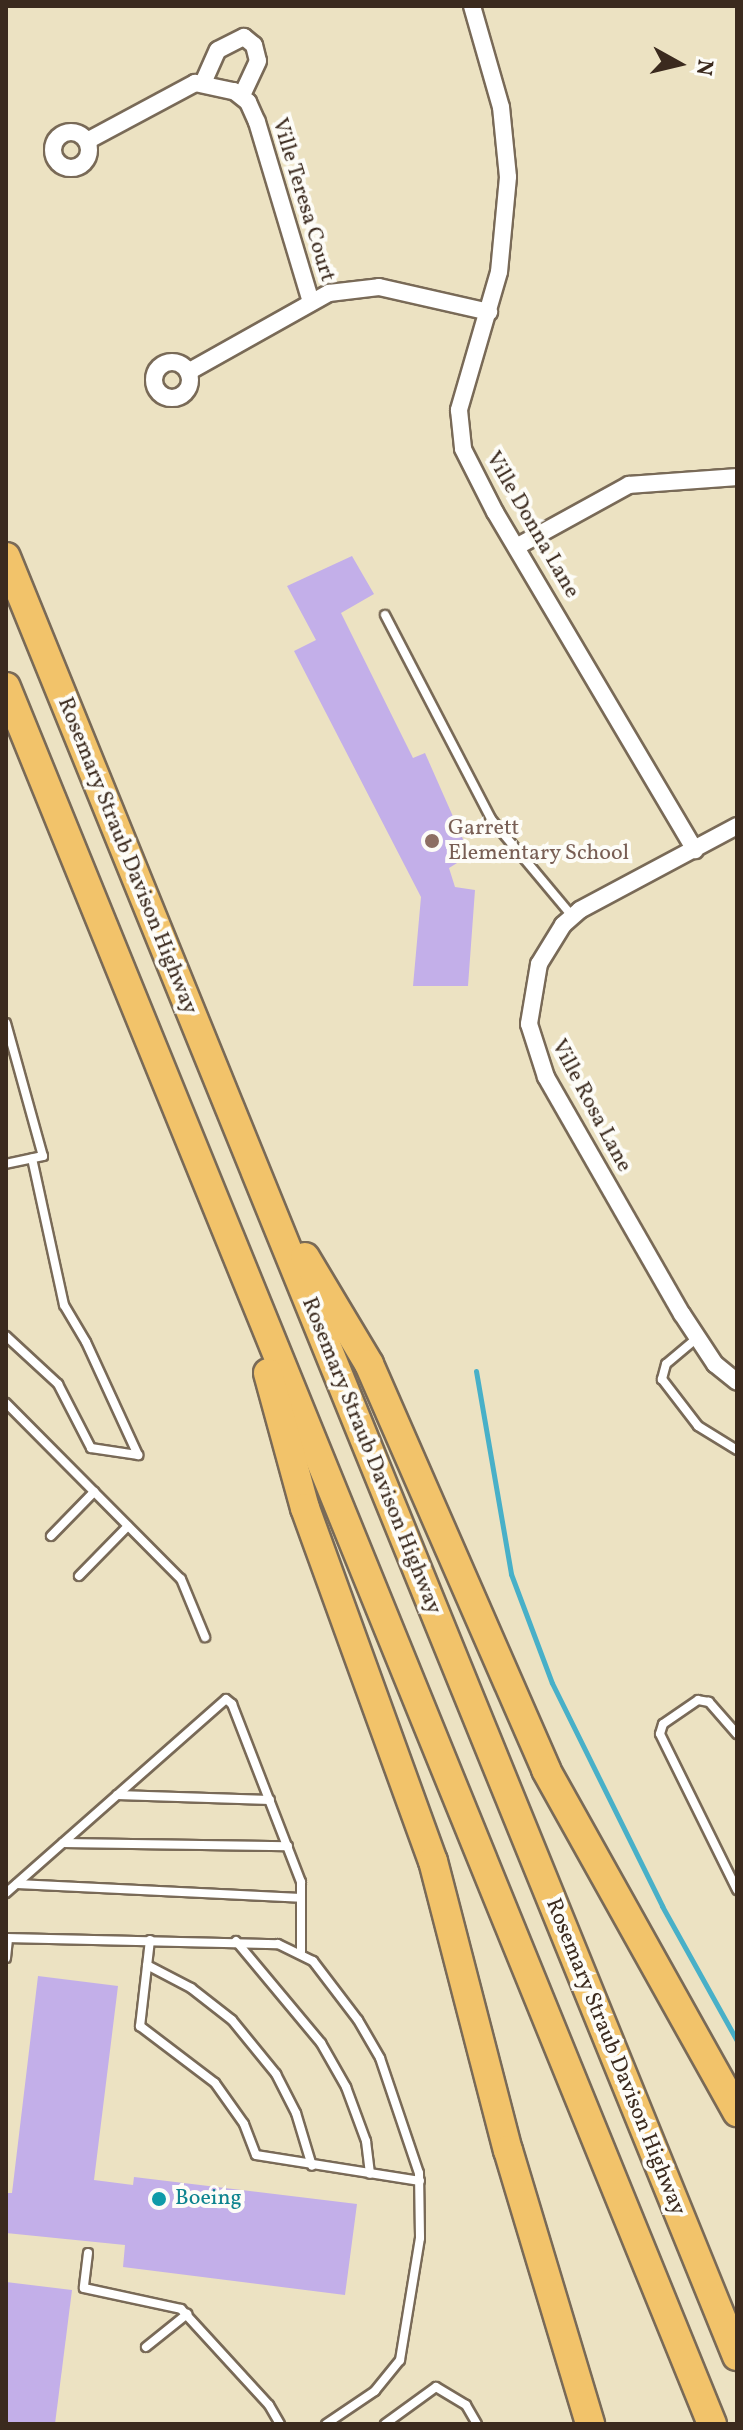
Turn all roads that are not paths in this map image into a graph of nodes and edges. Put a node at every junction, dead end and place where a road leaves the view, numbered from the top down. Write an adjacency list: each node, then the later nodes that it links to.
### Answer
1 (472, 6): 6 (street, Ville Donna Lane)
2 (203, 83): 3 (street); 3 (street); 4 (street)
3 (242, 96): 5 (street, Ville Teresa Court)
4 (87, 141)
5 (311, 302): 6 (street); 7 (street)
6 (489, 312): 9 (street, Ville Donna Lane)
7 (188, 372)
8 (737, 477): 9 (street)
9 (518, 546): 14 (street, Ville Donna Lane)
10 (6, 557): 19 (highway, Rosemary Straub Davison Highway)
11 (385, 615): 15 (lane)
12 (6, 687): 20 (highway)
13 (737, 826): 14 (street, Ville Rosa Lane)
14 (695, 850): 15 (street, Ville Rosa Lane)
15 (572, 917): 22 (street, Ville Rosa Lane)
16 (6, 1023): 17 (lane)
17 (32, 1158): 18 (lane); 21 (lane)
18 (6, 1164)
19 (252, 1167): 46 (highway); 53 (highway, Rosemary Straub Davison Highway)
20 (237, 1256): 58 (highway); 59 (highway)
21 (6, 1336)
22 (697, 1338): 23 (street, Ville Rosa Lane); 25 (lane)
23 (737, 1382)
24 (6, 1403): 26 (lane)
25 (737, 1450)
26 (94, 1492): 27 (lane); 28 (lane)
27 (128, 1526): 29 (lane); 30 (lane)
28 (51, 1536)
29 (79, 1576)
30 (205, 1637)
31 (737, 1734): 37 (lane)
32 (117, 1795): 33 (lane); 33 (lane); 34 (lane)
33 (270, 1800): 35 (lane)
34 (63, 1843): 35 (lane); 36 (lane)
35 (288, 1846): 39 (lane)
36 (17, 1884): 38 (lane); 39 (lane)
37 (737, 1890)
38 (6, 1893)
39 (301, 1898): 43 (lane)
40 (7, 1938): 41 (lane); 44 (lane)
41 (150, 1940): 42 (lane); 45 (lane)
42 (236, 1941): 43 (lane); 48 (lane)
43 (301, 1952): 49 (lane)
44 (6, 1958)
45 (147, 1965): 47 (lane); 47 (lane)
46 (737, 2112)
47 (312, 2166): 48 (lane)
48 (370, 2174): 49 (lane)
49 (420, 2181): 55 (lane)
50 (88, 2253): 51 (lane)
51 (187, 2314): 52 (lane); 54 (lane)
52 (146, 2347)
53 (737, 2356)
54 (280, 2424)
55 (326, 2424)
56 (385, 2424): 57 (lane)
57 (477, 2424)
58 (590, 2424)
59 (712, 2424)

